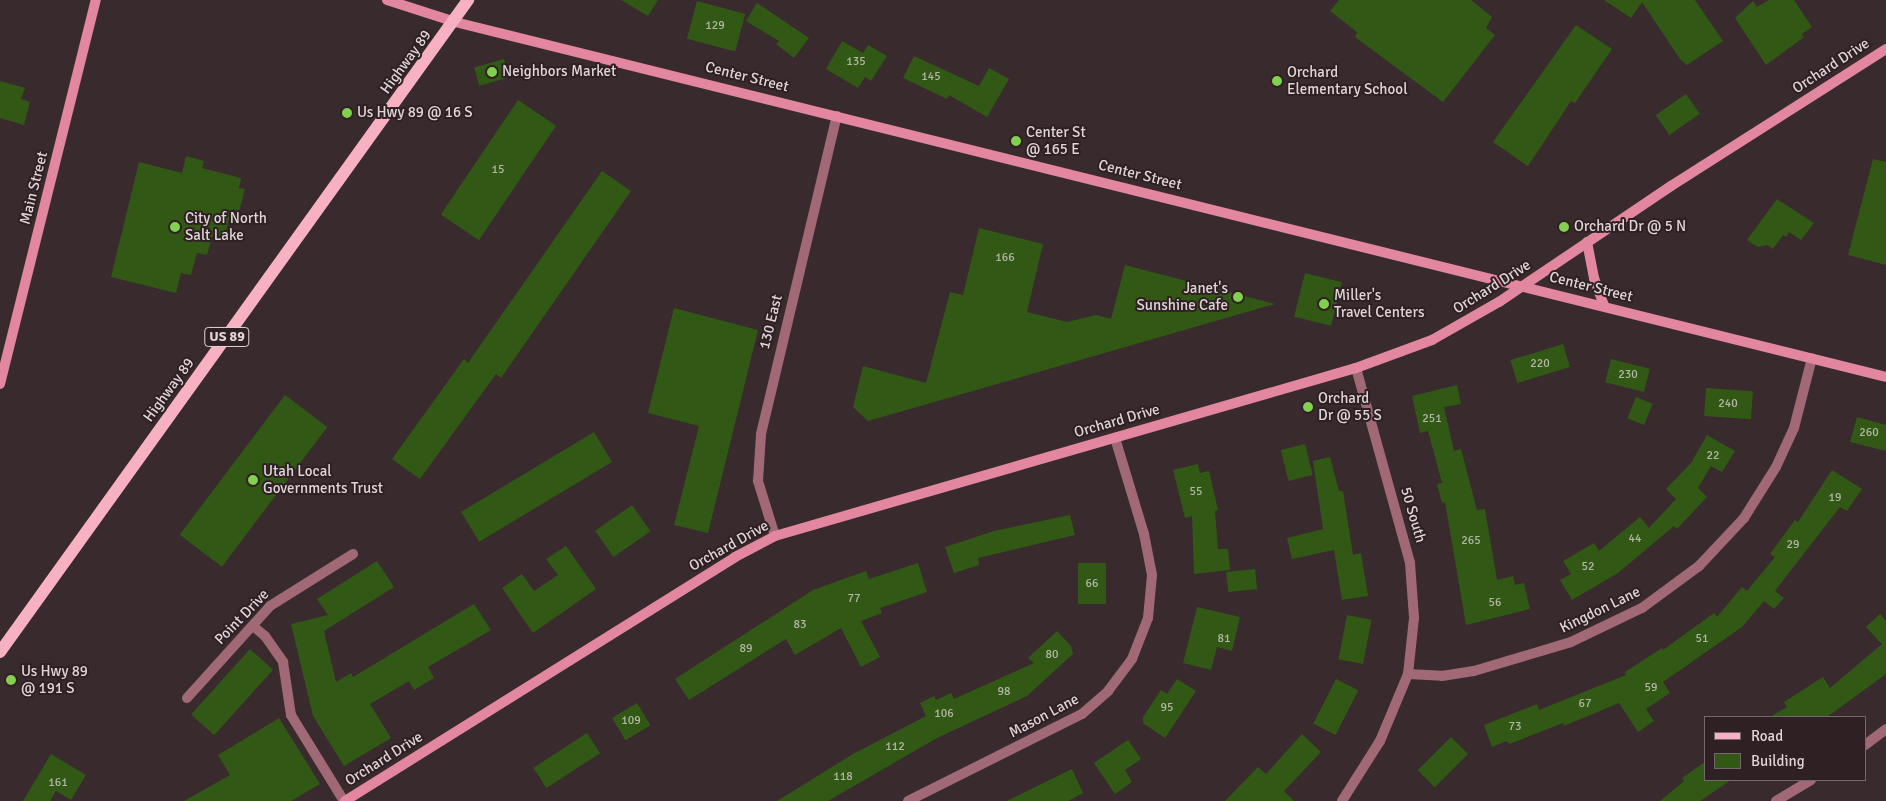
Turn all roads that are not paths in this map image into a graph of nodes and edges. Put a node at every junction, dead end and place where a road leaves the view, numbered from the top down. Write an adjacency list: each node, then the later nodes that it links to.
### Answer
1 (96, 0): 13 (main road, Main Street)
2 (387, 0): 4 (main road, Center Street)
3 (468, 0): 4 (main road, Highway 89 / US 89)
4 (455, 22): 6 (main road, Center Street); 18 (main road, Highway 89 / US 89)
5 (1886, 49): 7 (main road, Orchard Drive)
6 (837, 116): 8 (main road, Center Street); 15 (street, 130 East)
7 (1587, 242): 8 (main road, Orchard Drive); 9 (main road)
8 (1523, 286): 9 (main road, Center Street); 11 (main road, Orchard Drive)
9 (1604, 306): 10 (main road, Center Street)
10 (1812, 358): 12 (main road, Center Street); 19 (street, Kingdon Lane)
11 (1356, 368): 14 (main road, Orchard Drive); 19 (street, 50 South)
12 (1886, 377)
13 (0, 384)
14 (1115, 438): 15 (main road, Orchard Drive); 25 (street, Mason Lane)
15 (775, 536): 24 (main road, Orchard Drive)
16 (354, 554): 17 (street, Point Drive)
17 (253, 626): 20 (street, Point Drive); 24 (street)
18 (0, 652)
19 (1408, 674): 26 (street)
20 (187, 698)
21 (1886, 730): 22 (street)
22 (1866, 744)
23 (1809, 781): 27 (street)
24 (345, 801)
25 (908, 801)
26 (1342, 801)
27 (1776, 801)

